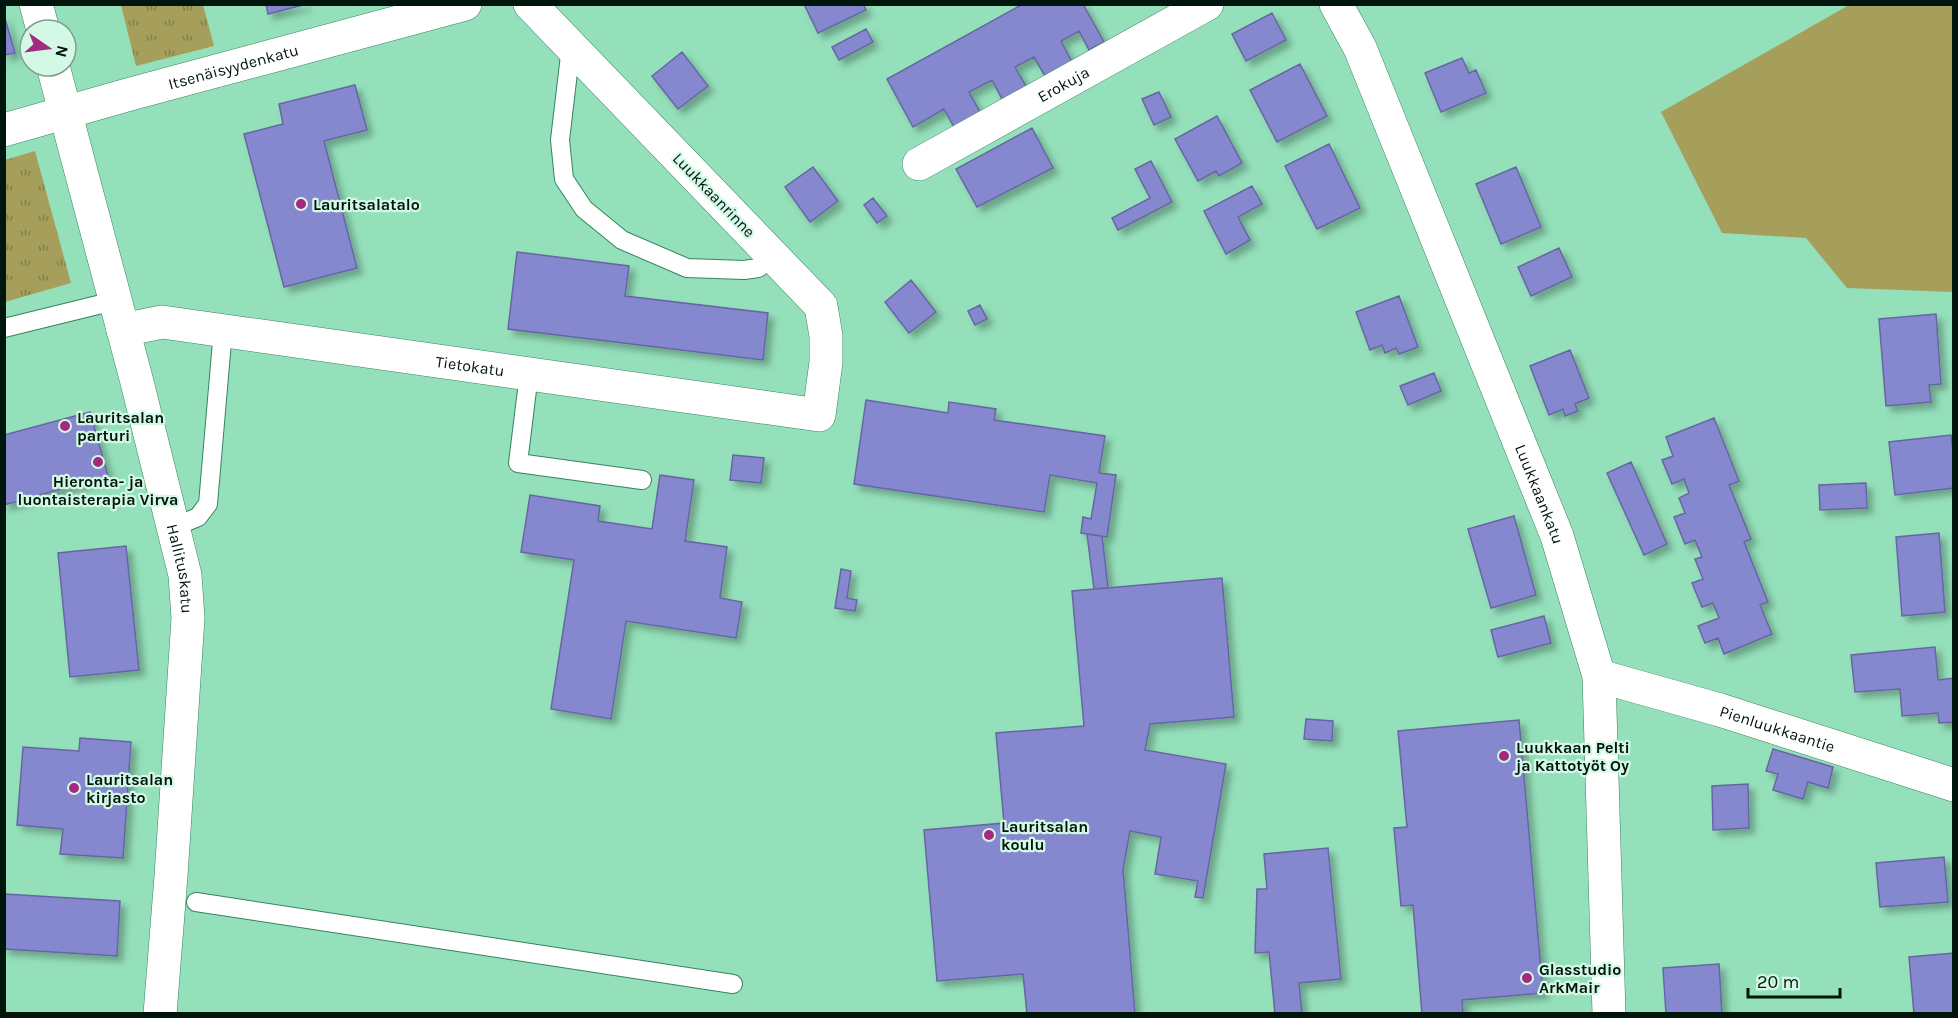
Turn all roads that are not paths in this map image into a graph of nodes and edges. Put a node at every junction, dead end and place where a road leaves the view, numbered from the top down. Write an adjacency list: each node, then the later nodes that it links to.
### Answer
1 (465, 4): 7 (street, Itsenäisyydenkatu)
2 (530, 4): 5 (street, Luukkaanrinne)
3 (1208, 4): 9 (street, Erokuja)
4 (1336, 4): 18 (street, Luukkaankatu)
5 (572, 47): 10 (street, Luukkaanrinne); 10 (lane)
6 (56, 78): 7 (street, Hallituskatu)
7 (65, 113): 8 (street, Itsenäisyydenkatu); 11 (street, Hallituskatu)
8 (4, 130)
9 (919, 164)
10 (774, 257): 15 (street, Luukkaanrinne)
11 (118, 316): 12 (lane); 13 (street, Tietokatu); 17 (street, Hallituskatu)
12 (4, 328)
13 (223, 330): 14 (street, Tietokatu); 17 (lane)
14 (529, 374): 15 (street, Tietokatu); 16 (lane)
15 (819, 415)
16 (642, 480)
17 (174, 527): 22 (street, Hallituskatu)
18 (1599, 676): 19 (street, Pienluukkaantie); 23 (street, Luukkaankatu)
19 (1953, 785)
20 (196, 902): 21 (lane)
21 (734, 984)
22 (160, 1014)
23 (1609, 1014)

